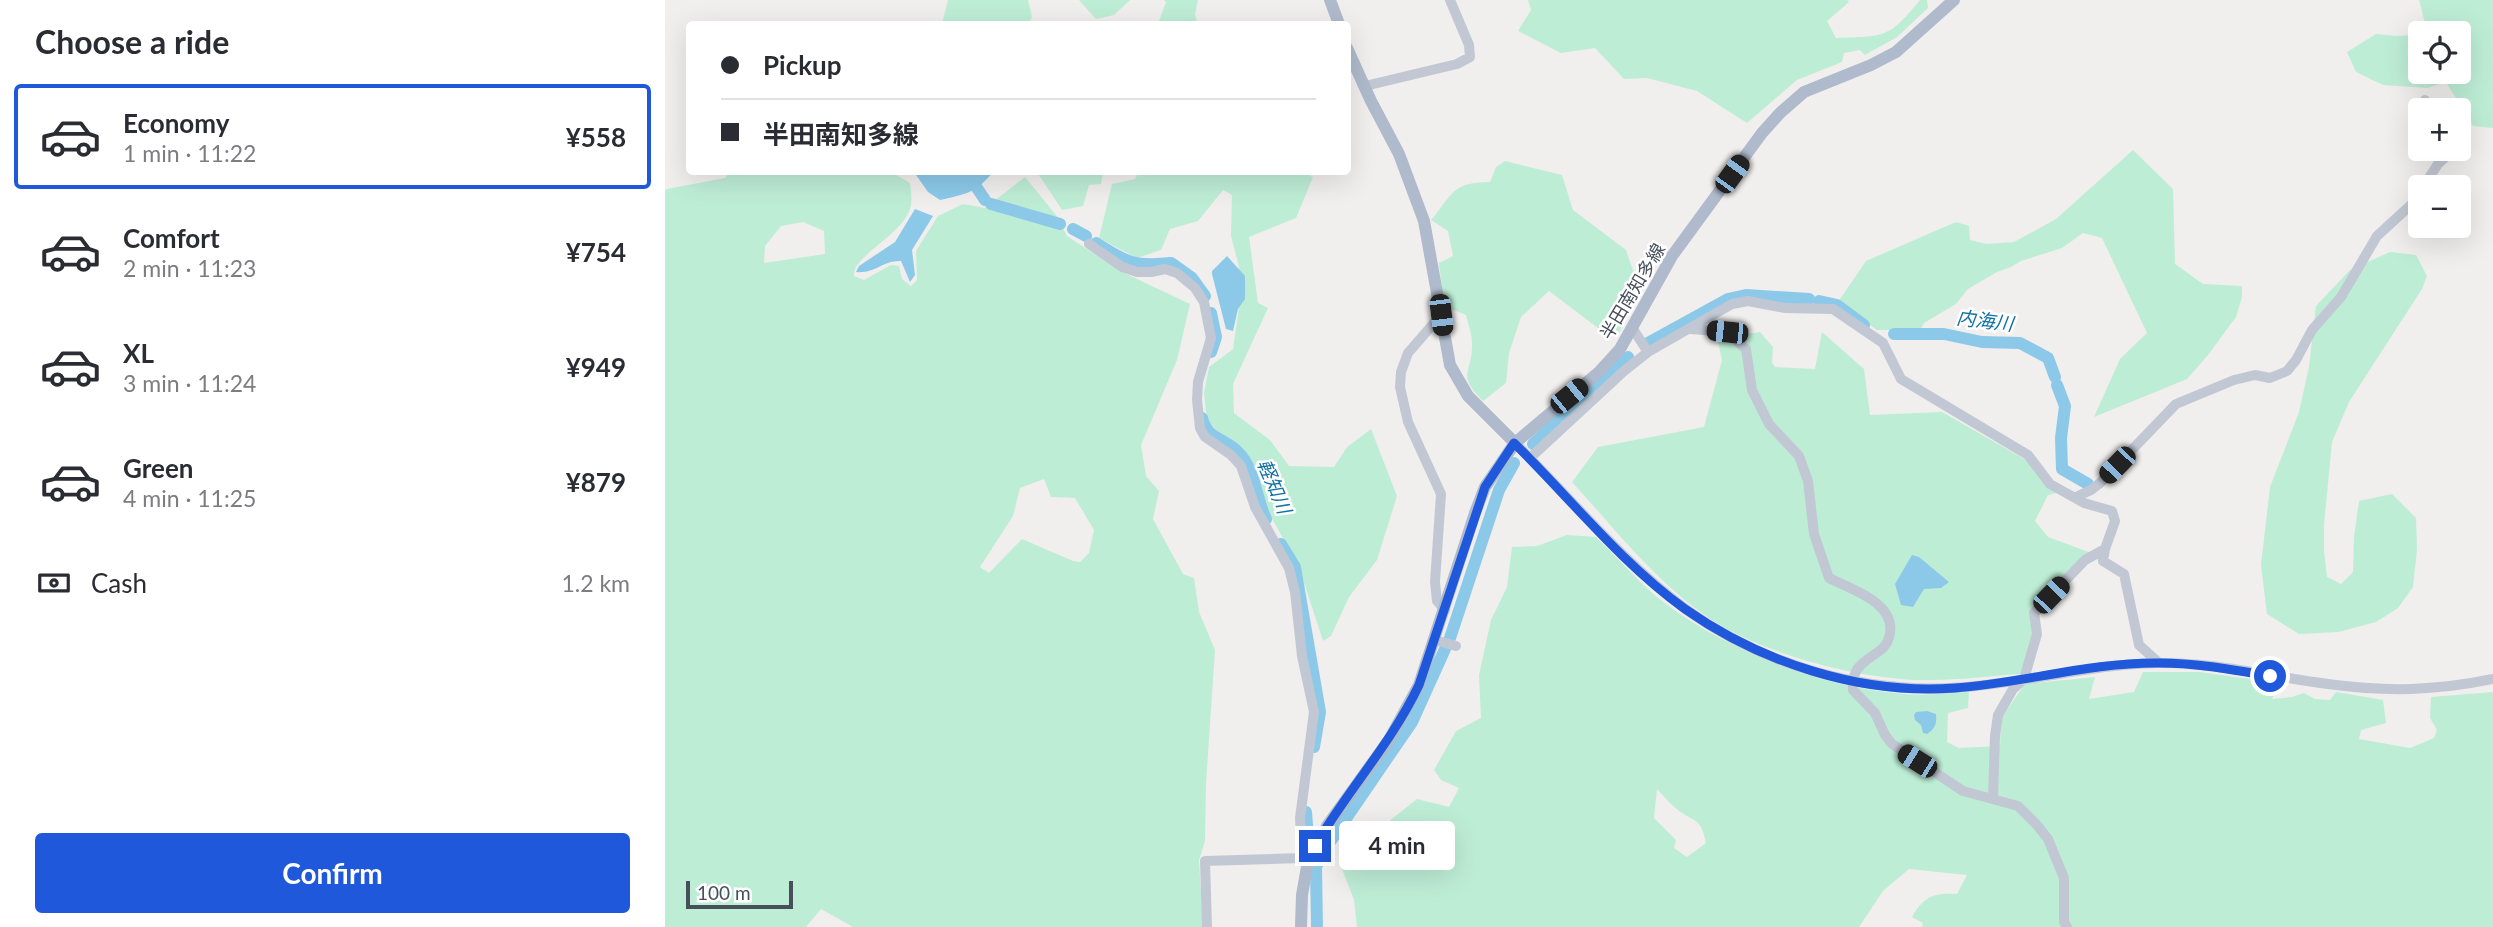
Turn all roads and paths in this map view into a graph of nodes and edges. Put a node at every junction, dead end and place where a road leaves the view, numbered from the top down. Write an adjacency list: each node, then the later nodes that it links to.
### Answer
1 (1329, 0): 4 (main road)
2 (1450, 0): 6 (street)
3 (1954, 0): 11 (main road, 半田南知多線)
4 (1338, 21)
5 (1351, 56): 6 (main road)
6 (1365, 86): 9 (main road)
7 (2408, 208): 15 (street)
8 (1089, 244): 25 (street)
9 (1441, 315): 13 (main road); 17 (street)
10 (1690, 328): 12 (street); 15 (street); 23 (street)
11 (1633, 329): 12 (street); 13 (main road, 半田南知多線)
12 (1648, 352): 14 (street)
13 (1514, 443): 14 (street); 17 (main road, 半田南知多線)
14 (1529, 458): 23 (street)
15 (2076, 497): 16 (street)
16 (2105, 549): 20 (street); 21 (street)
17 (1445, 610): 18 (main road, 半田南知多線)
18 (1435, 640): 19 (street); 25 (main road, 半田南知多線)
19 (1455, 646)
20 (2159, 663): 21 (street); 22 (street)
21 (2024, 679): 23 (street); 24 (street)
22 (2493, 679)
23 (1854, 681): 24 (street)
24 (1993, 798): 28 (street)
25 (1305, 859): 26 (street); 27 (main road, 半田南知多線)
26 (1207, 927)
27 (1301, 927)
28 (2067, 927)

